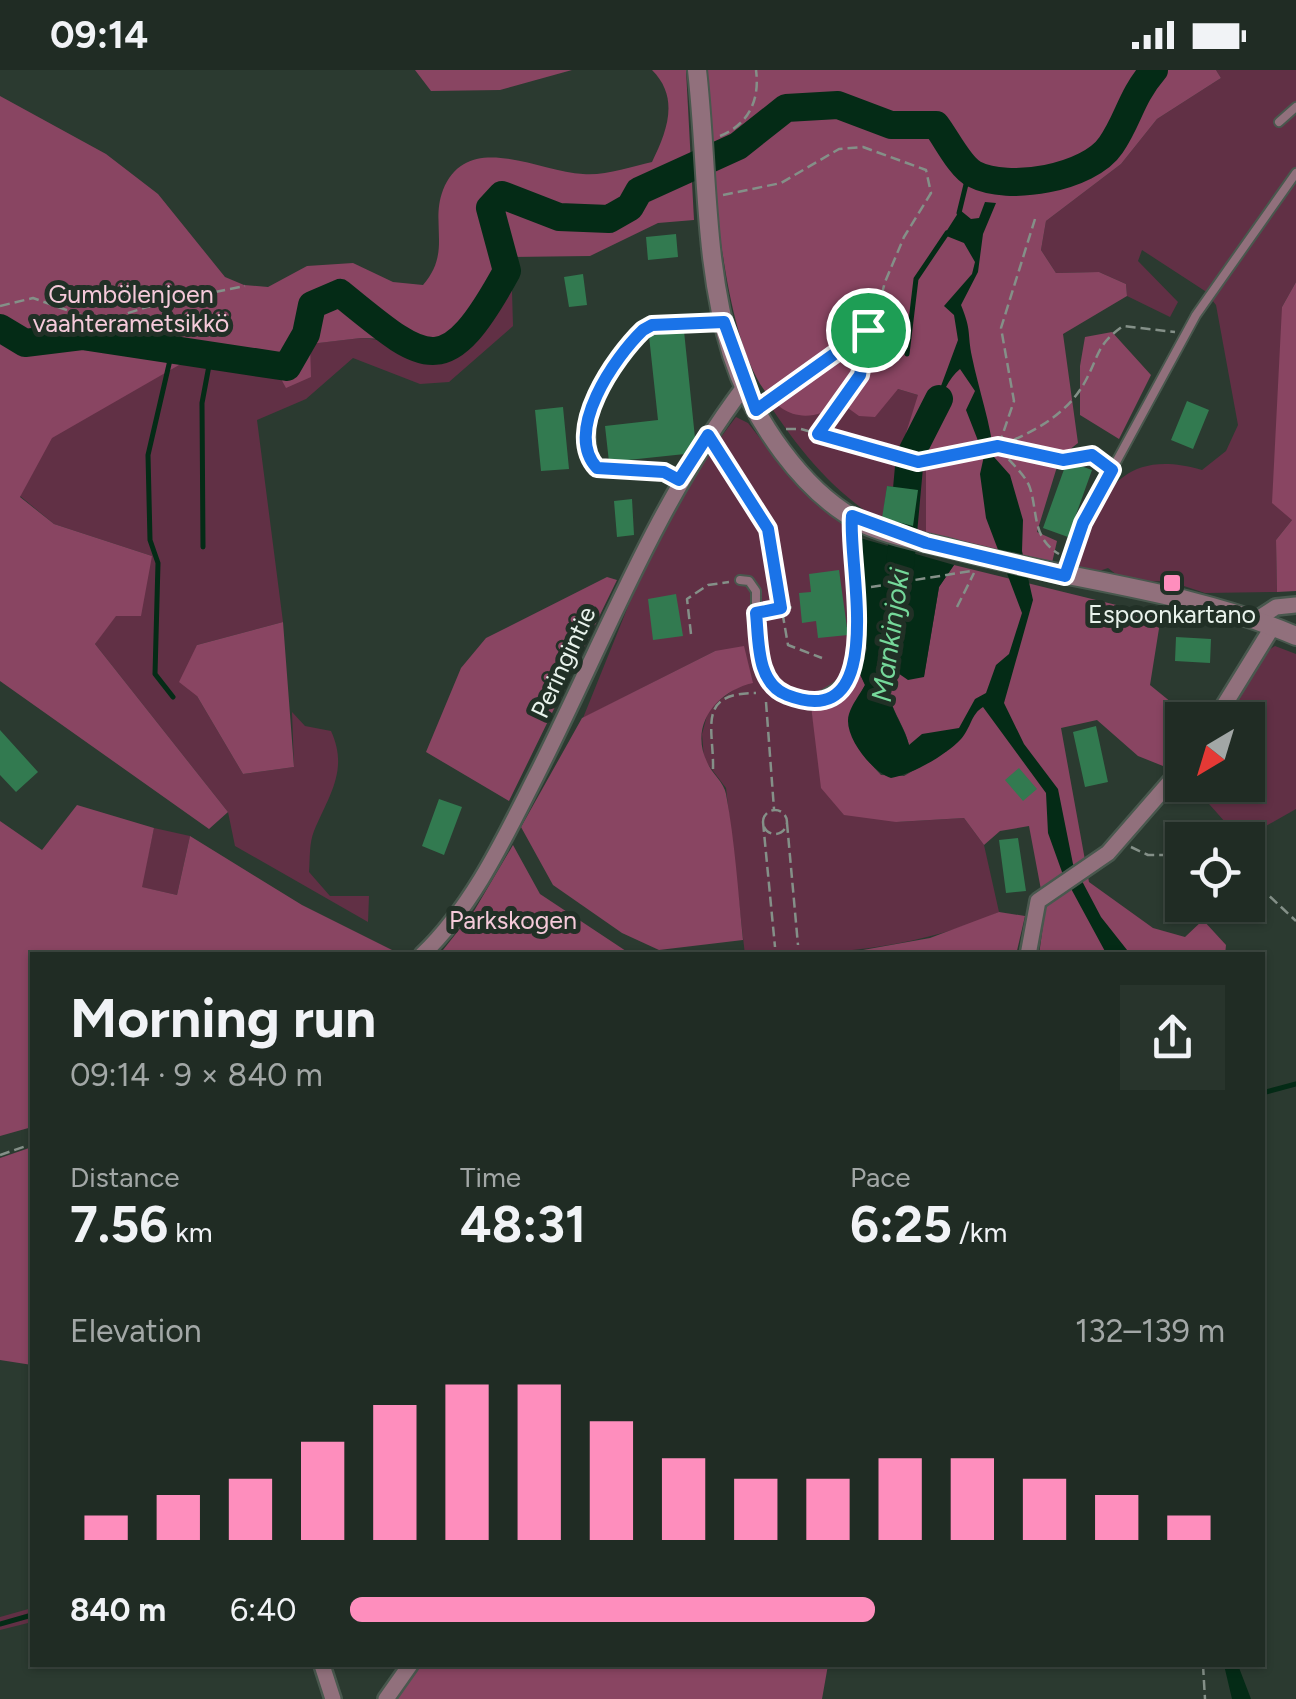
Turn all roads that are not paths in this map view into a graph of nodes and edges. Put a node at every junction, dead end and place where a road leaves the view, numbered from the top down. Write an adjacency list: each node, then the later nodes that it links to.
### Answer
1 (697, 70): 5 (street)
2 (1296, 107): 3 (lane)
3 (1279, 122)
4 (1296, 173): 9 (lane)
5 (724, 322): 6 (street); 7 (lane)
6 (744, 387): 7 (street, Peringintie); 8 (street)
7 (679, 480): 16 (street, Peringintie)
8 (852, 516): 9 (street); 10 (lane)
9 (1065, 576): 12 (street)
10 (740, 580)
11 (1296, 604): 12 (street)
12 (1265, 623): 13 (street); 14 (street)
13 (1296, 636)
14 (1225, 702)
15 (1165, 787): 17 (street)
16 (425, 952)
17 (1029, 952)
18 (323, 1667): 20 (street)
19 (409, 1667): 21 (street)
20 (333, 1699)
21 (386, 1699)

